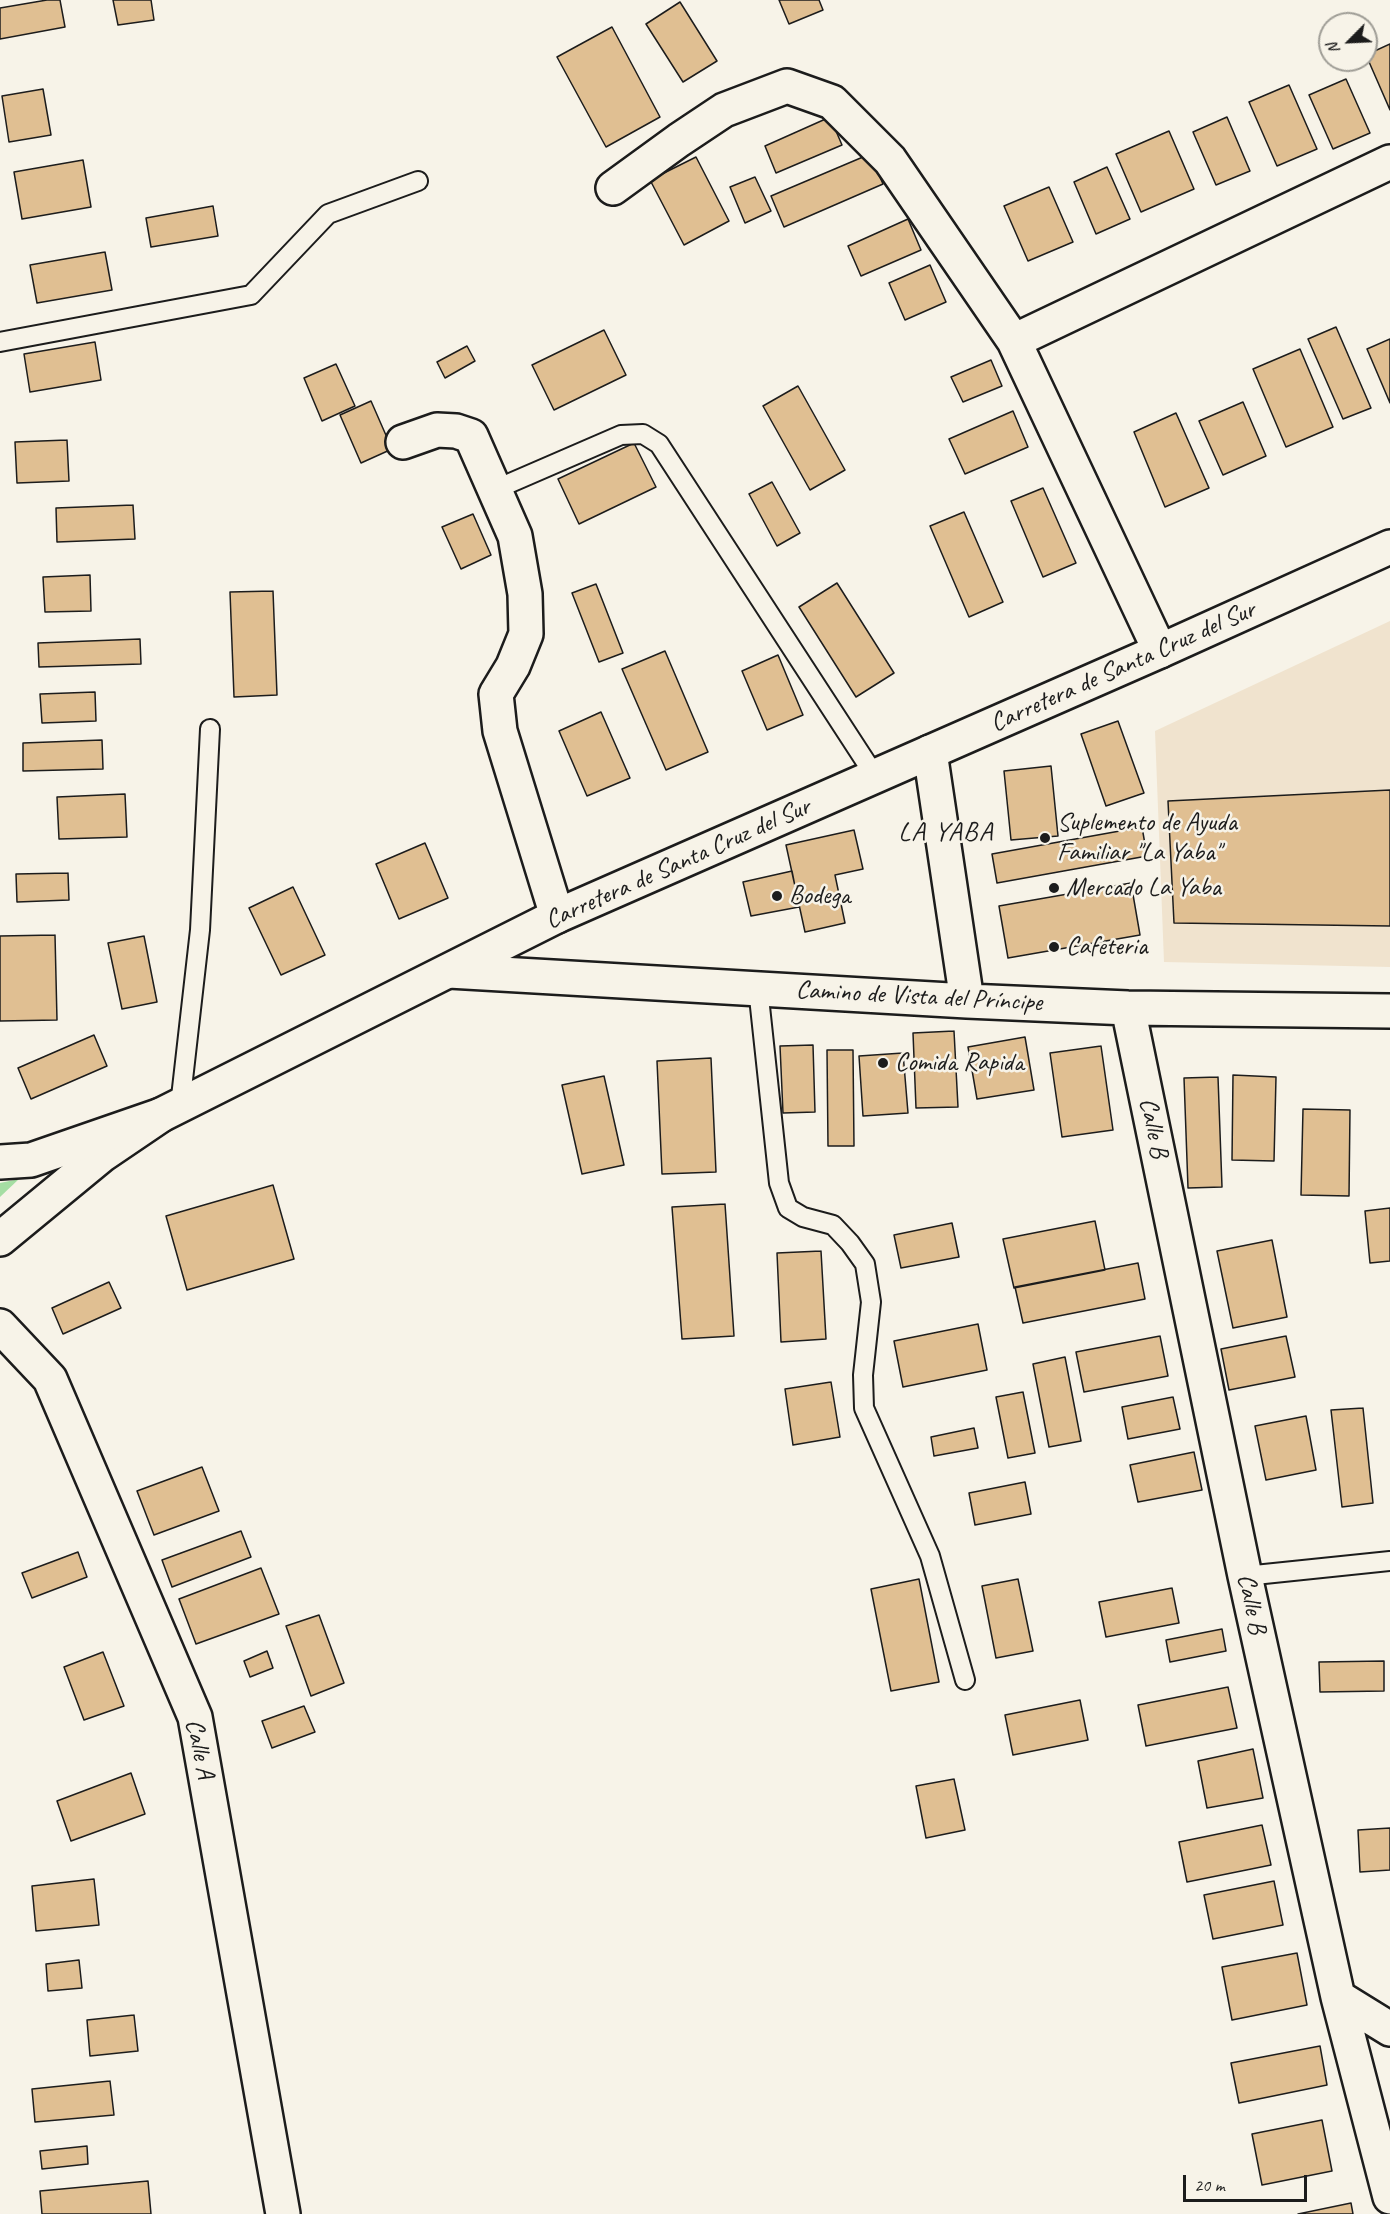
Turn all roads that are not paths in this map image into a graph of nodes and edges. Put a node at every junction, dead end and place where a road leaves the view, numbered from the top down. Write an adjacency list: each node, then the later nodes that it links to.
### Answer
1 (1390, 162): 4 (street)
2 (418, 181): 5 (lane)
3 (613, 188): 4 (street)
4 (1014, 341): 9 (street)
5 (0, 342)
6 (403, 442): 7 (street)
7 (494, 490): 12 (lane); 13 (street)
8 (1390, 547): 9 (street, Carretera de Santa Cruz del Sur)
9 (1160, 651): 11 (street, Carretera de Santa Cruz del Sur)
10 (210, 729): 19 (lane)
11 (930, 752): 12 (street, Carretera de Santa Cruz del Sur); 16 (street)
12 (875, 777): 13 (street, Carretera de Santa Cruz del Sur)
13 (557, 916): 14 (street, Carretera de Santa Cruz del Sur)
14 (449, 971): 15 (street, Camino de Vista del Príncipe); 19 (street, Carretera de Santa Cruz del Sur)
15 (758, 988): 16 (street, Camino de Vista del Príncipe); 25 (lane)
16 (967, 1001): 17 (street, Camino de Vista del Príncipe)
17 (1128, 1008): 18 (street, Camino de Vista del Príncipe); 24 (street, Calle B)
18 (1390, 1011)
19 (171, 1110): 20 (street); 21 (street, Carretera de Santa Cruz del Sur)
20 (0, 1162)
21 (0, 1239)
22 (0, 1326): 29 (street, Calle A)
23 (1390, 1561): 24 (lane)
24 (1245, 1576): 26 (street, Calle B)
25 (965, 1680)
26 (1338, 1997): 27 (street); 28 (street, Calle B)
27 (1390, 2029)
28 (1390, 2197)
29 (283, 2214)

